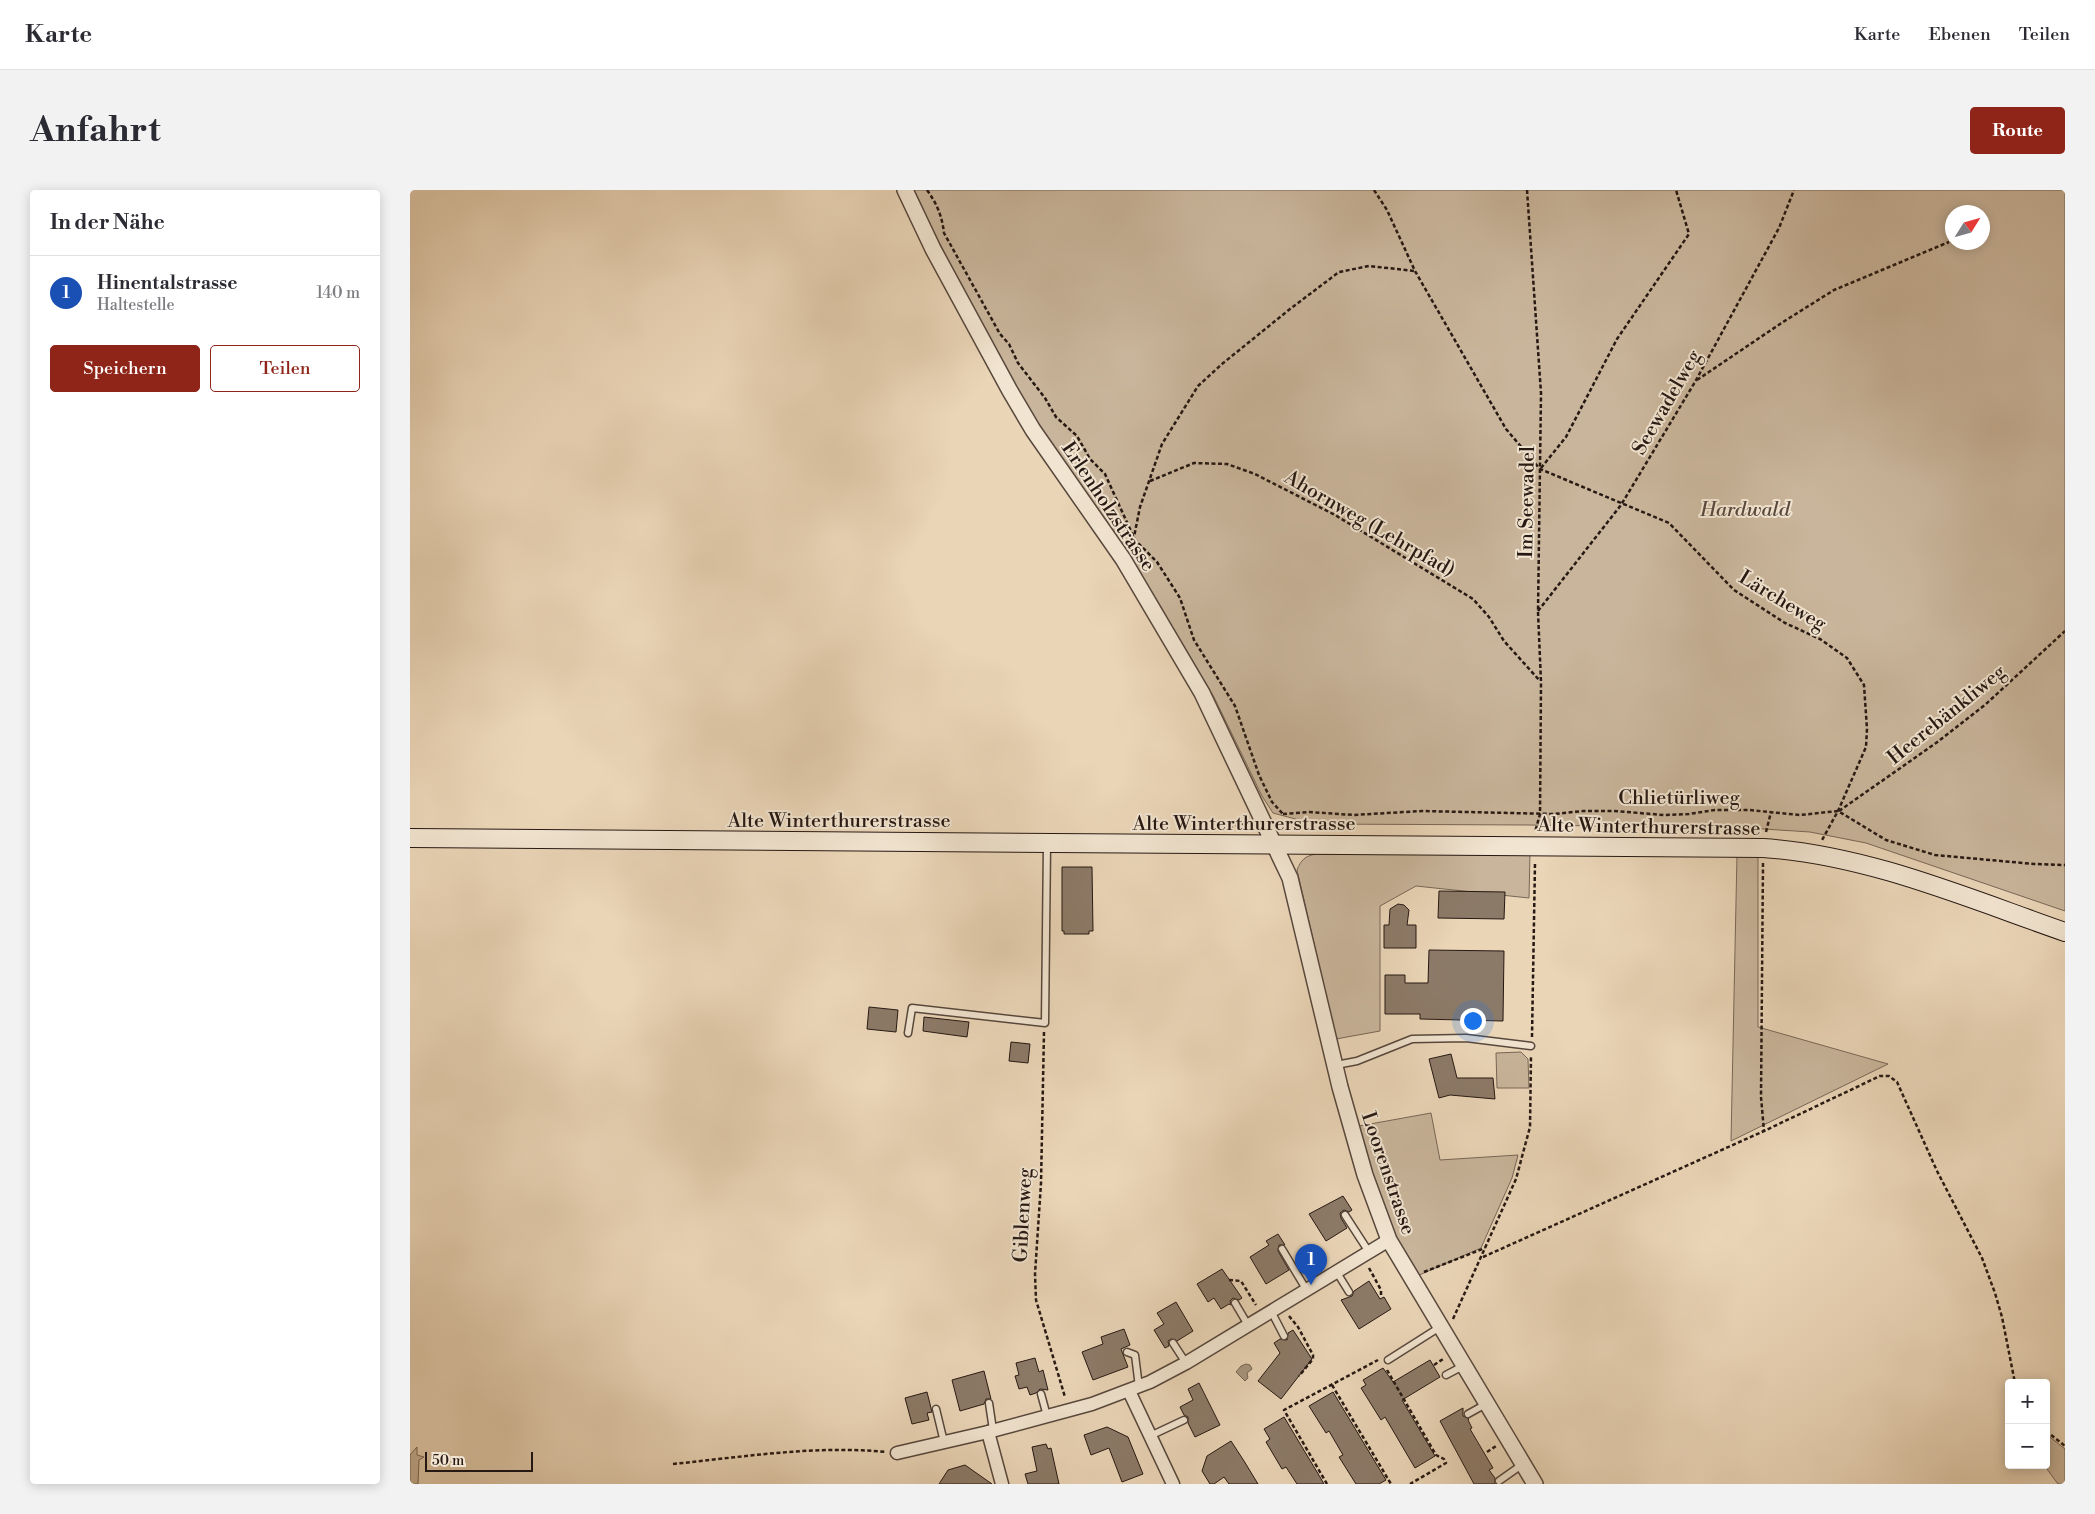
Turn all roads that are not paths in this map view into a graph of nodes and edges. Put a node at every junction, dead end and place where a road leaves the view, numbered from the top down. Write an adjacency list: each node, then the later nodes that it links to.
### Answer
1 (904, 190): 4 (street, Erlenholzstrasse)
2 (410, 838): 3 (main road, Alte Winterthurerstrasse)
3 (1047, 842): 4 (main road, Alte Winterthurerstrasse); 6 (lane)
4 (1275, 846): 5 (main road, Alte Winterthurerstrasse); 8 (street, Loorenstrasse)
5 (2065, 932)
6 (908, 1033)
7 (1532, 1046): 8 (lane)
8 (1334, 1066): 10 (street, Loorenstrasse)
9 (1345, 1215): 12 (lane)
10 (1389, 1240): 12 (street); 19 (street, Loorenstrasse)
11 (1282, 1249): 14 (lane)
12 (1368, 1257): 13 (street)
13 (1336, 1271): 14 (street); 15 (lane)
14 (1306, 1289): 17 (street)
15 (1349, 1292)
16 (1235, 1303): 18 (lane)
17 (1271, 1312): 18 (street); 20 (lane)
18 (1248, 1325): 24 (street)
19 (1442, 1332): 23 (lane); 25 (street, Loorenstrasse)
20 (1284, 1336)
21 (1173, 1343): 24 (lane)
22 (1127, 1352): 27 (lane)
23 (1388, 1360)
24 (1186, 1364): 27 (street)
25 (1464, 1365): 26 (lane); 30 (street, Loorenstrasse)
26 (1446, 1375)
27 (1134, 1389): 33 (street); 36 (street)
28 (1040, 1394): 33 (lane)
29 (989, 1403): 35 (lane)
30 (1487, 1403): 32 (lane); 39 (street, Loorenstrasse)
31 (936, 1409): 37 (lane)
32 (1468, 1414)
33 (1047, 1416): 35 (street)
34 (1184, 1420): 36 (lane)
35 (991, 1431): 37 (street); 41 (street)
36 (1150, 1436): 42 (street)
37 (944, 1442): 38 (street)
38 (897, 1453)
39 (1522, 1464): 40 (lane); 43 (street, Loorenstrasse)
40 (1498, 1481)
41 (1002, 1484)
42 (1174, 1484)
43 (1534, 1484)

